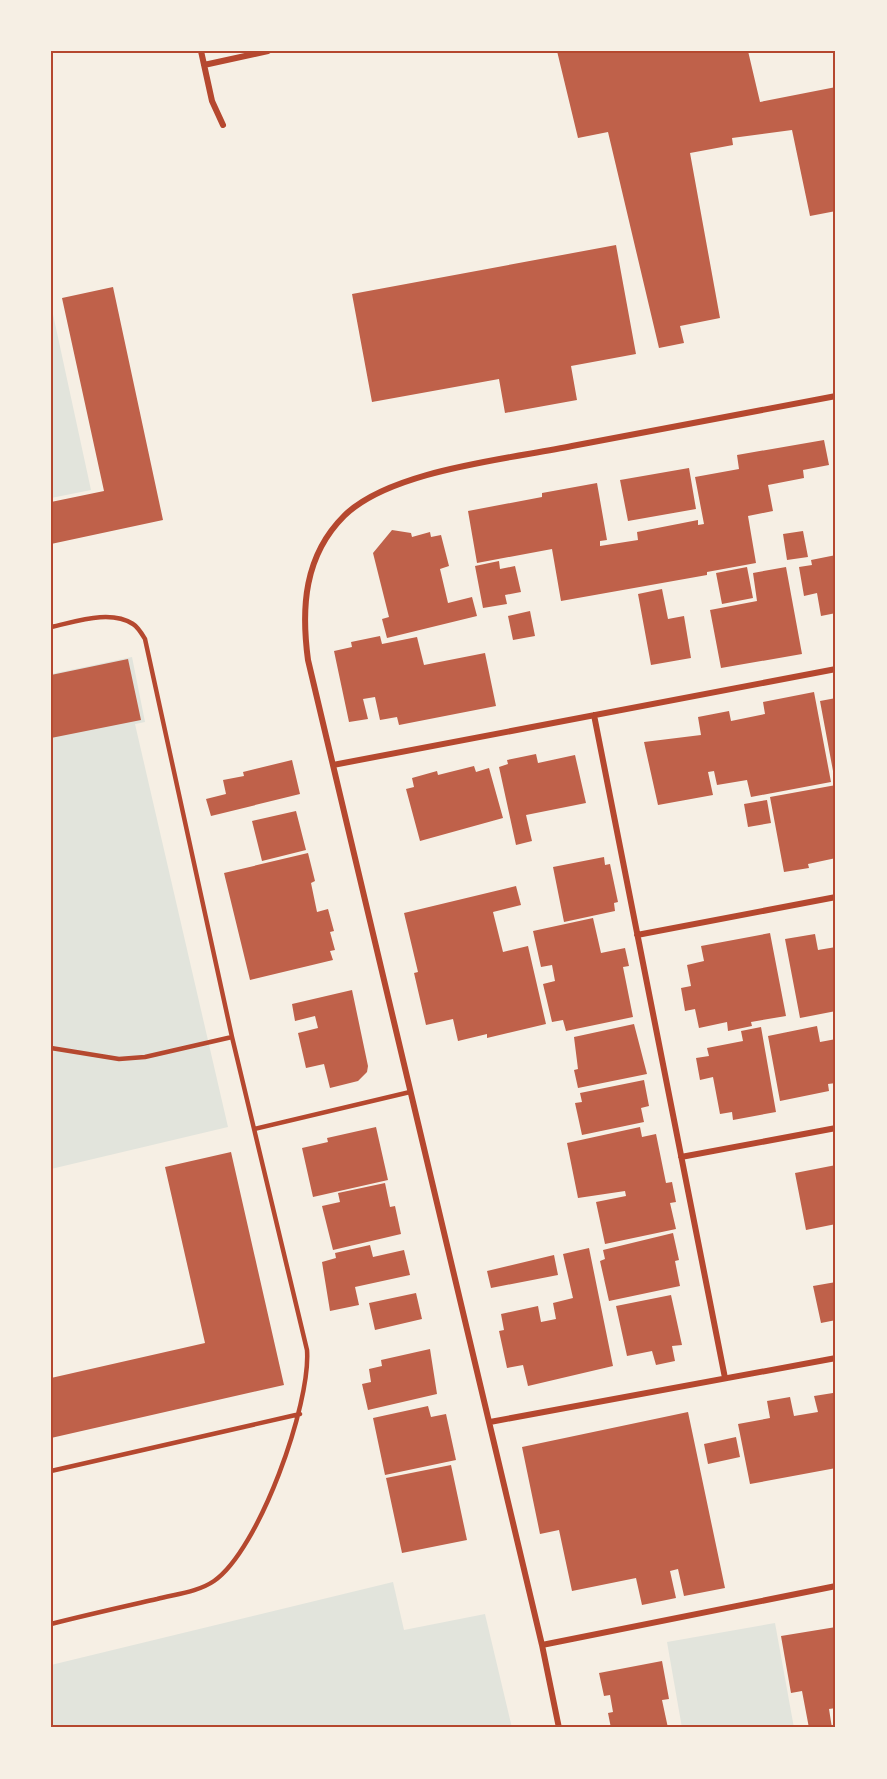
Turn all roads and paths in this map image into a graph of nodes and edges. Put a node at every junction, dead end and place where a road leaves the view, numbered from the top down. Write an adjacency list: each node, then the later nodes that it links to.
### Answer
1 (201, 51): 3 (street)
2 (268, 51): 3 (street)
3 (204, 65): 4 (street)
4 (223, 125)
5 (836, 396): 9 (street)
6 (51, 627): 12 (lane)
7 (836, 669): 8 (street)
8 (594, 715): 9 (street); 11 (street)
9 (333, 765): 14 (street)
10 (836, 897): 11 (street)
11 (637, 934): 17 (street)
12 (232, 1037): 13 (lane); 16 (lane)
13 (51, 1048)
14 (410, 1092): 16 (lane); 21 (street)
15 (836, 1128): 17 (street)
16 (254, 1129): 20 (lane)
17 (681, 1157): 19 (street)
18 (836, 1358): 19 (street)
19 (725, 1378): 21 (street)
20 (300, 1414): 22 (lane); 24 (lane)
21 (490, 1422): 25 (street)
22 (51, 1471)
23 (836, 1587): 25 (street)
24 (51, 1624)
25 (542, 1645): 26 (street)
26 (559, 1728)

